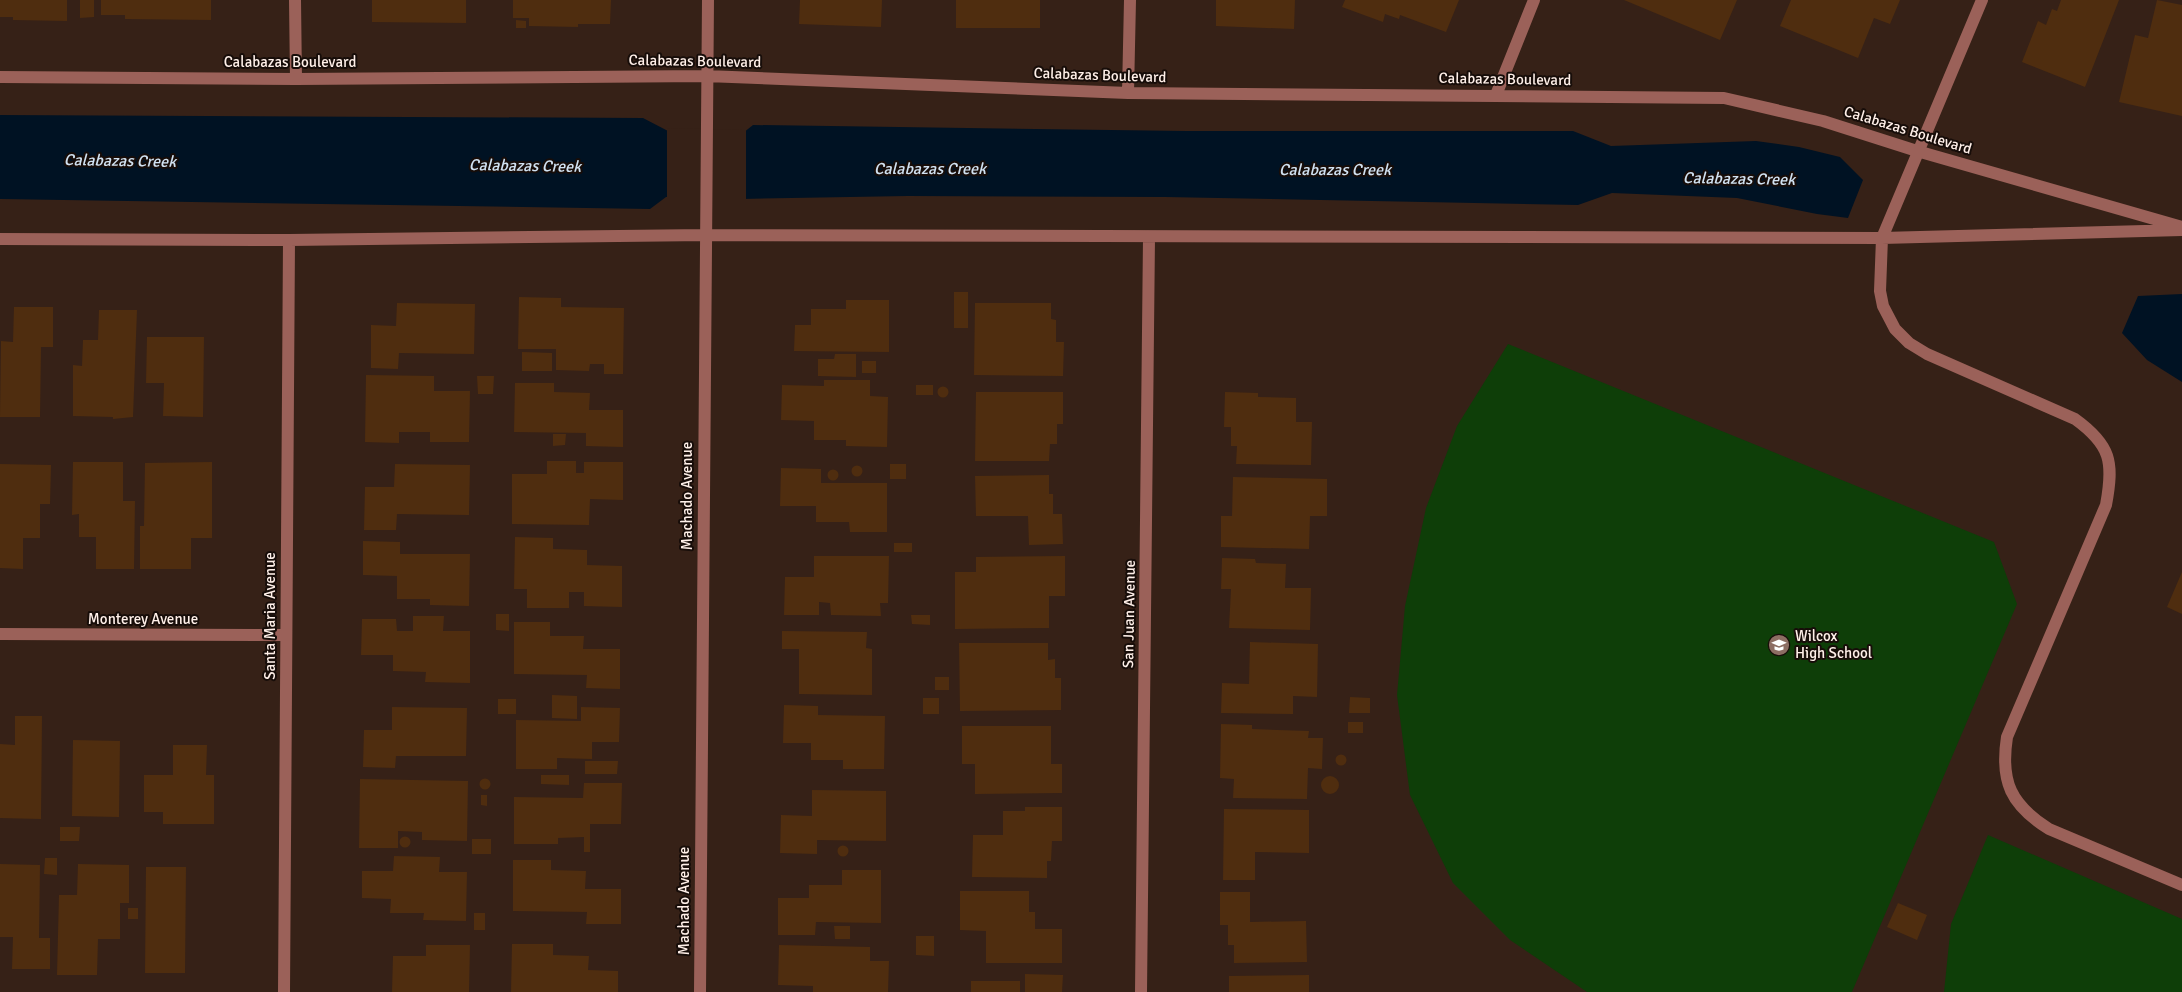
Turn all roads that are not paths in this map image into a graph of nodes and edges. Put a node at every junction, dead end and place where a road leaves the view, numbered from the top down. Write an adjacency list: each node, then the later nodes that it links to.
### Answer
1 (296, 0): 8 (street)
2 (708, 0): 6 (street, Machado Avenue)
3 (1130, 0): 9 (street)
4 (1534, 0): 10 (street)
5 (1982, 0): 11 (street)
6 (706, 76): 8 (street, Calabazas Boulevard); 9 (street, Calabazas Boulevard); 14 (street, Machado Avenue)
7 (0, 77): 8 (street, Calabazas Boulevard)
8 (296, 79)
9 (1128, 93): 10 (street, Calabazas Boulevard)
10 (1496, 95): 11 (street, Calabazas Boulevard)
11 (1917, 151): 12 (street, Calabazas Boulevard); 16 (street)
12 (2182, 227)
13 (2182, 230): 16 (street)
14 (706, 235): 15 (street); 18 (street); 23 (street, Machado Avenue)
15 (1149, 237): 16 (street); 24 (street, San Juan Avenue)
16 (1882, 238): 21 (street)
17 (0, 239): 18 (street)
18 (289, 240): 20 (street, Santa Maria Avenue)
19 (0, 634): 20 (street, Monterey Avenue)
20 (286, 636): 22 (street, Santa Maria Avenue)
21 (2182, 885)
22 (284, 992)
23 (700, 992)
24 (1141, 992)

